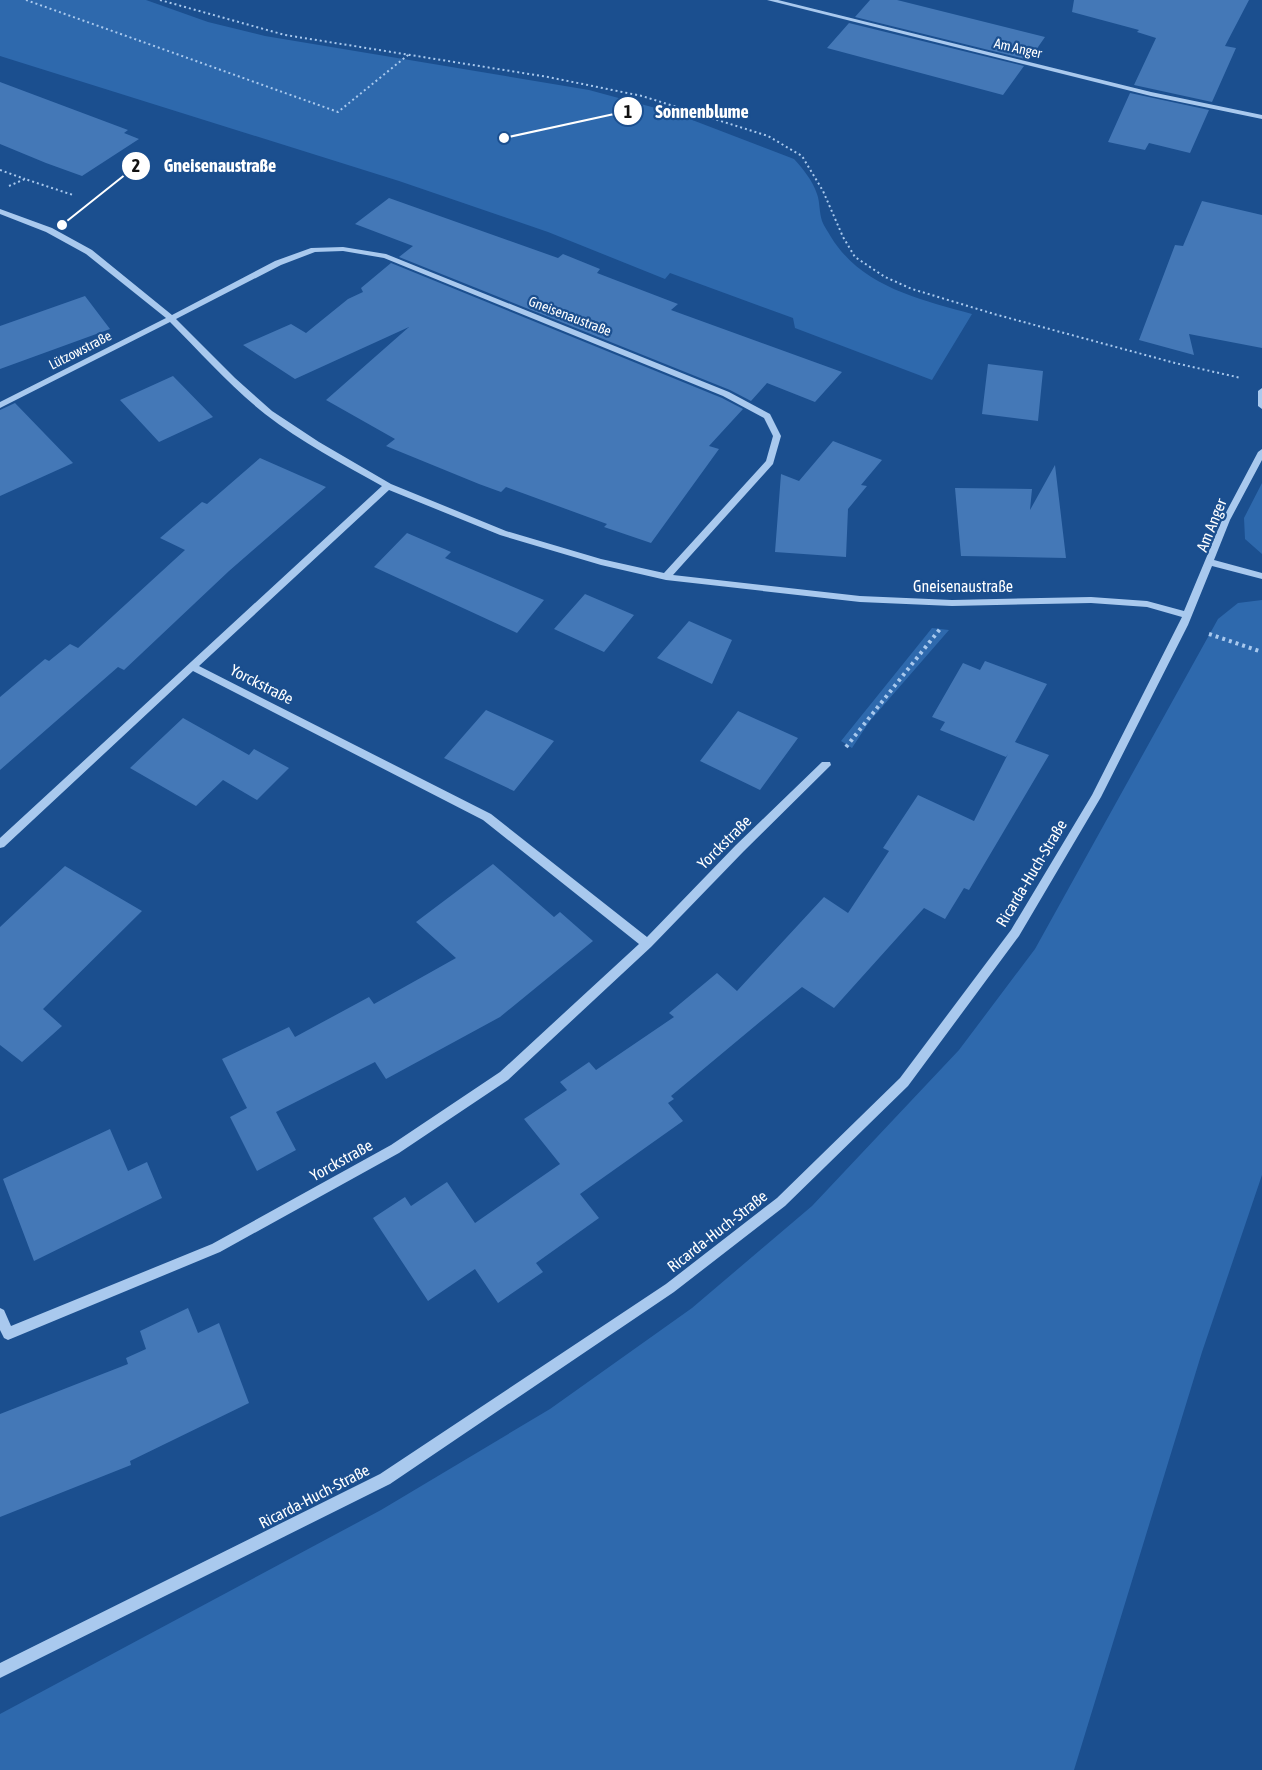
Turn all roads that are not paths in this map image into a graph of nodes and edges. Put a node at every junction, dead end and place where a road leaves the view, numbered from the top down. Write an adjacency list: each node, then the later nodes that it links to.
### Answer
1 (770, 0): 2 (street, Am Anger)
2 (1262, 117)
3 (0, 211): 4 (street, Gneisenaustraße)
4 (171, 318): 6 (street, Lützowstraße); 9 (street, Gneisenaustraße); 12 (street, Gneisenaustraße)
5 (1262, 391): 7 (street)
6 (0, 405)
7 (1262, 406)
8 (1262, 452): 10 (street, Am Anger)
9 (388, 486): 12 (street, Gneisenaustraße); 14 (street, Yorckstraße)
10 (1210, 562): 11 (street, Am Anger); 13 (street, Ricarda-Huch-Straße)
11 (1262, 576)
12 (666, 577): 13 (street, Gneisenaustraße)
13 (1185, 620): 20 (street, Ricarda-Huch-Straße)
14 (193, 667): 16 (street, Yorckstraße); 17 (street, Yorckstraße)
15 (826, 765): 17 (street, Yorckstraße)
16 (0, 844)
17 (647, 944): 19 (street, Yorckstraße)
18 (0, 1314): 19 (street, Yorckstraße)
19 (4, 1336)
20 (0, 1671)

